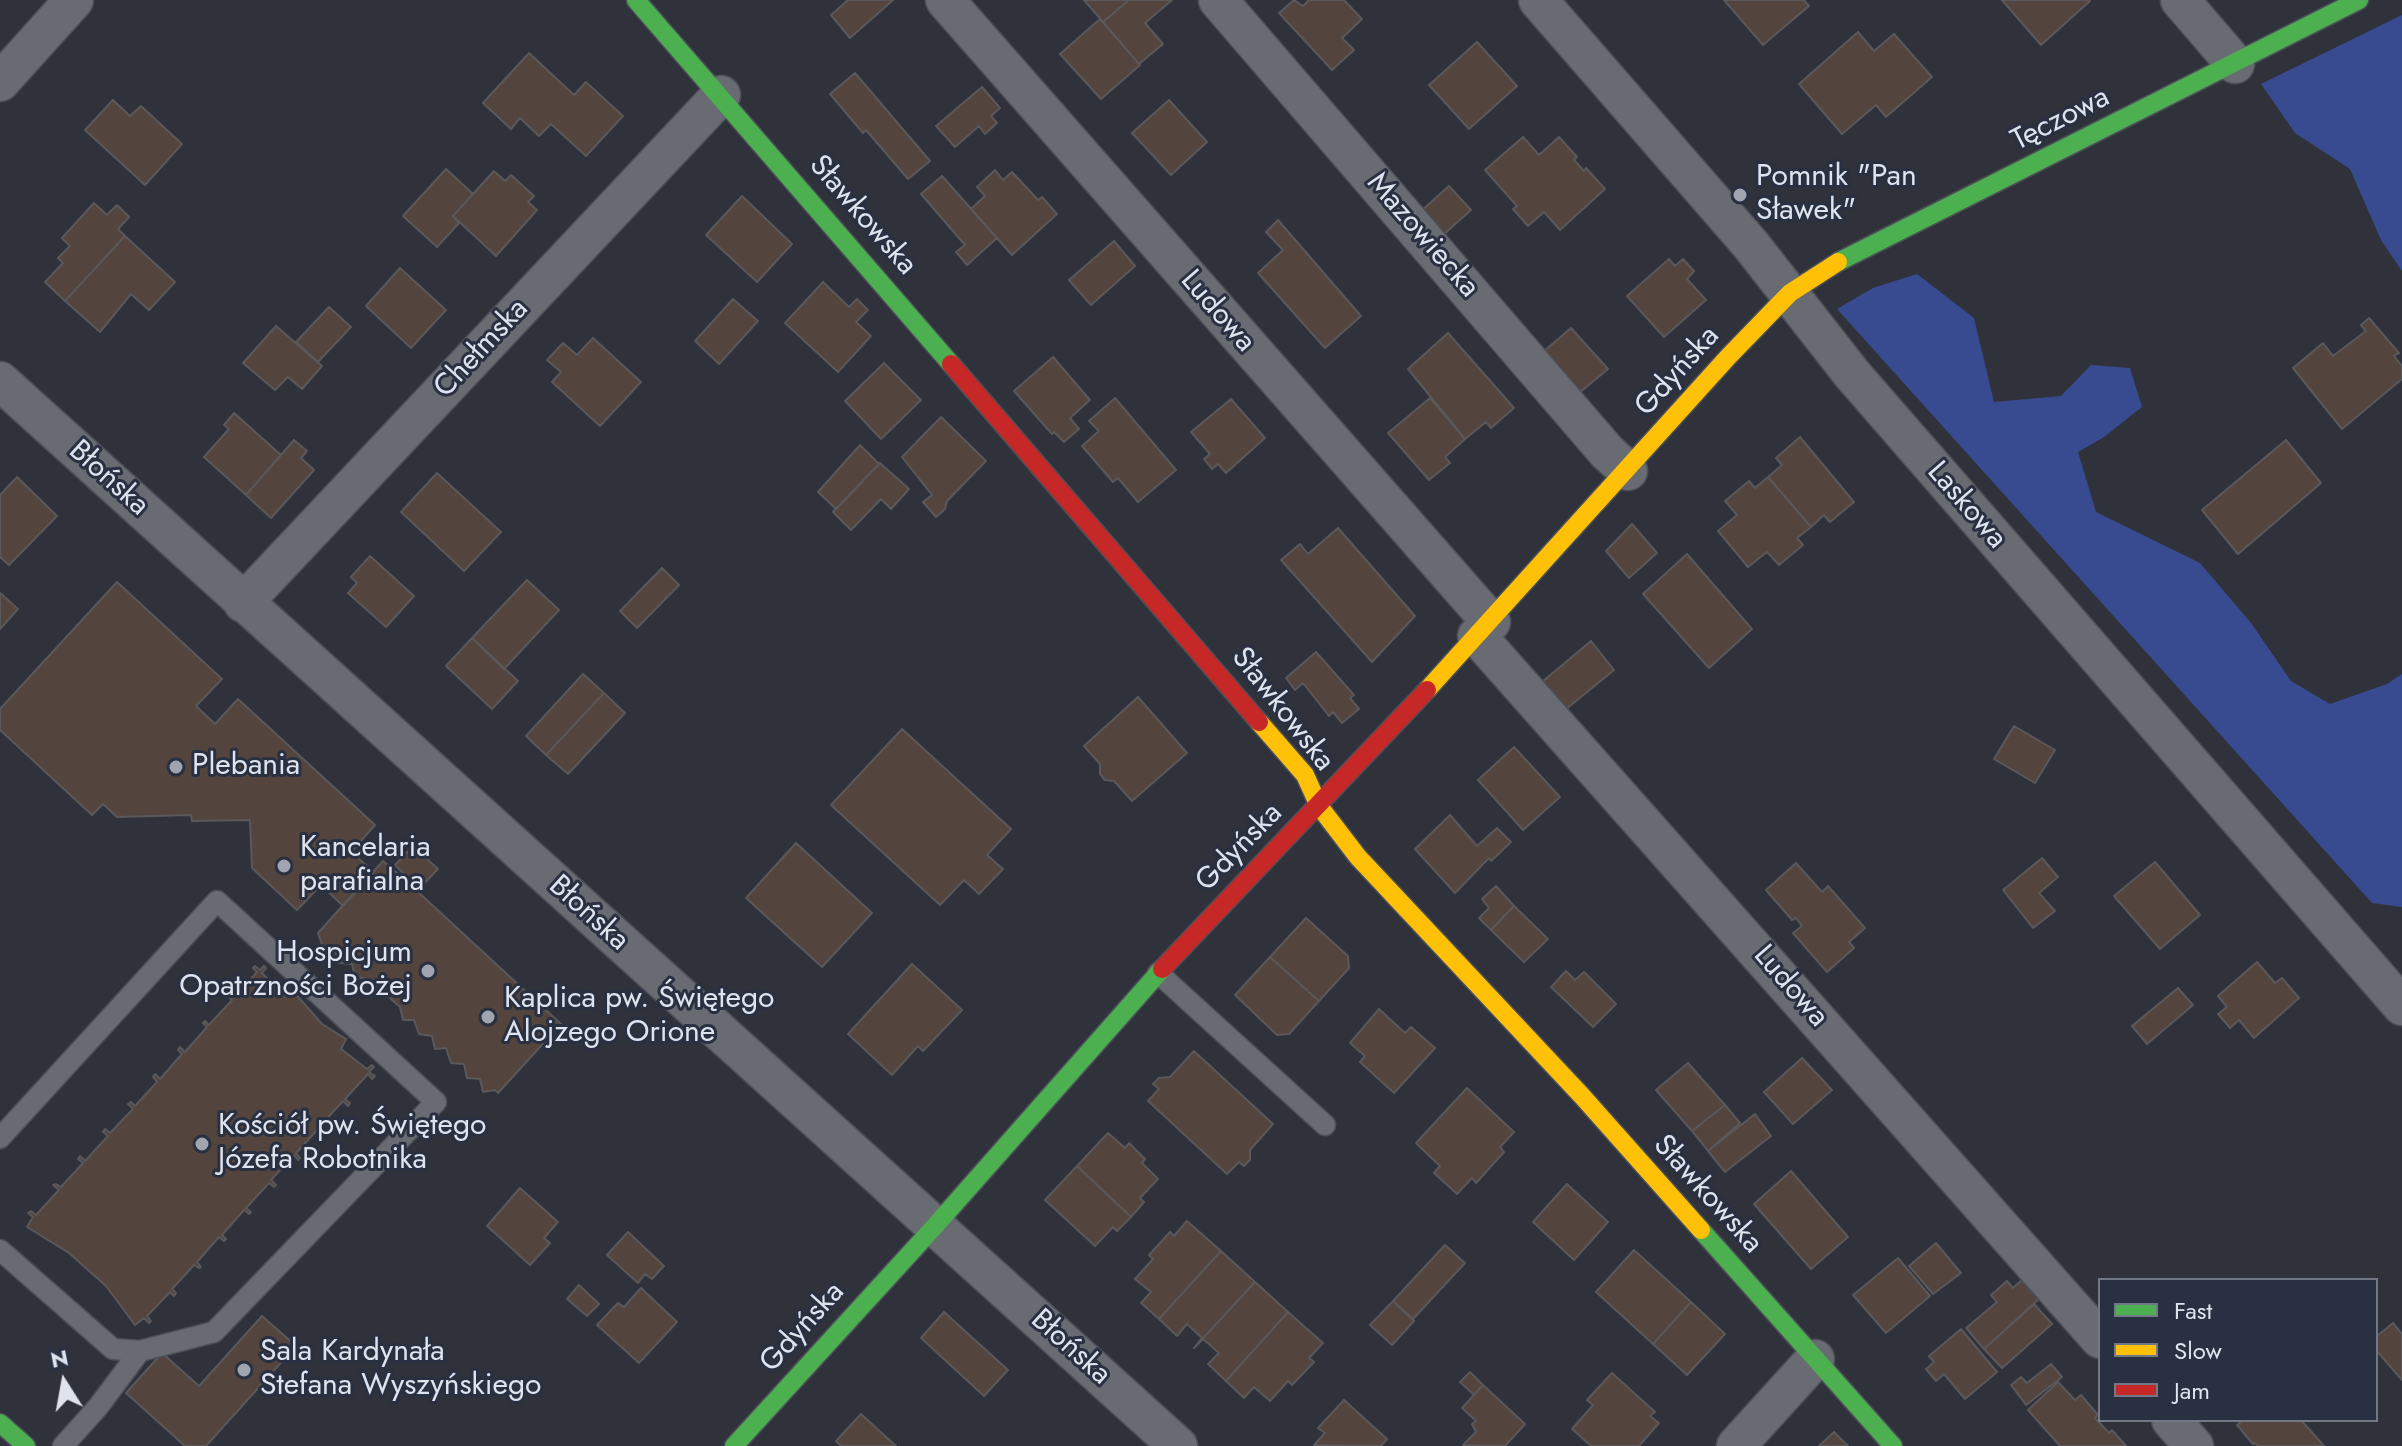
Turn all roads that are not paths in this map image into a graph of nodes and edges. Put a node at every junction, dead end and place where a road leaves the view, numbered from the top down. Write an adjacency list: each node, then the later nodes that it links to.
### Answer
1 (74, 0): 9 (street)
2 (636, 0): 10 (street, Sławkowska)
3 (945, 0): 15 (street, Ludowa)
4 (1218, 0): 13 (street, Mazowiecka)
5 (1538, 0): 11 (street, Laskowa)
6 (2180, 0): 8 (street)
7 (2359, 0): 8 (street, Tęczowa)
8 (2235, 64): 11 (street, Tęczowa)
9 (0, 82)
10 (721, 95): 14 (street, Chełmska); 16 (street, Sławkowska)
11 (1790, 293): 13 (street, Gdyńska); 18 (street, Laskowa)
12 (0, 381): 14 (street, Błońska)
13 (1628, 471): 15 (street, Gdyńska)
14 (243, 603): 21 (street, Błońska)
15 (1484, 629): 16 (street, Gdyńska); 23 (street, Ludowa)
16 (1319, 806): 17 (street, Gdyńska); 25 (street, Sławkowska)
17 (1158, 973): 19 (lane); 21 (street, Gdyńska)
18 (2402, 1006)
19 (1325, 1125)
20 (0, 1138): 24 (lane)
21 (935, 1226): 30 (street, Gdyńska); 31 (street, Błońska)
22 (0, 1250): 24 (lane)
23 (2098, 1337)
24 (140, 1351): 29 (lane)
25 (1815, 1359): 32 (street); 33 (street, Sławkowska)
26 (2173, 1422): 34 (street)
27 (0, 1423): 28 (street)
28 (26, 1446)
29 (63, 1446)
30 (734, 1446)
31 (1178, 1446)
32 (1736, 1446)
33 (1893, 1446)
34 (2194, 1446)

